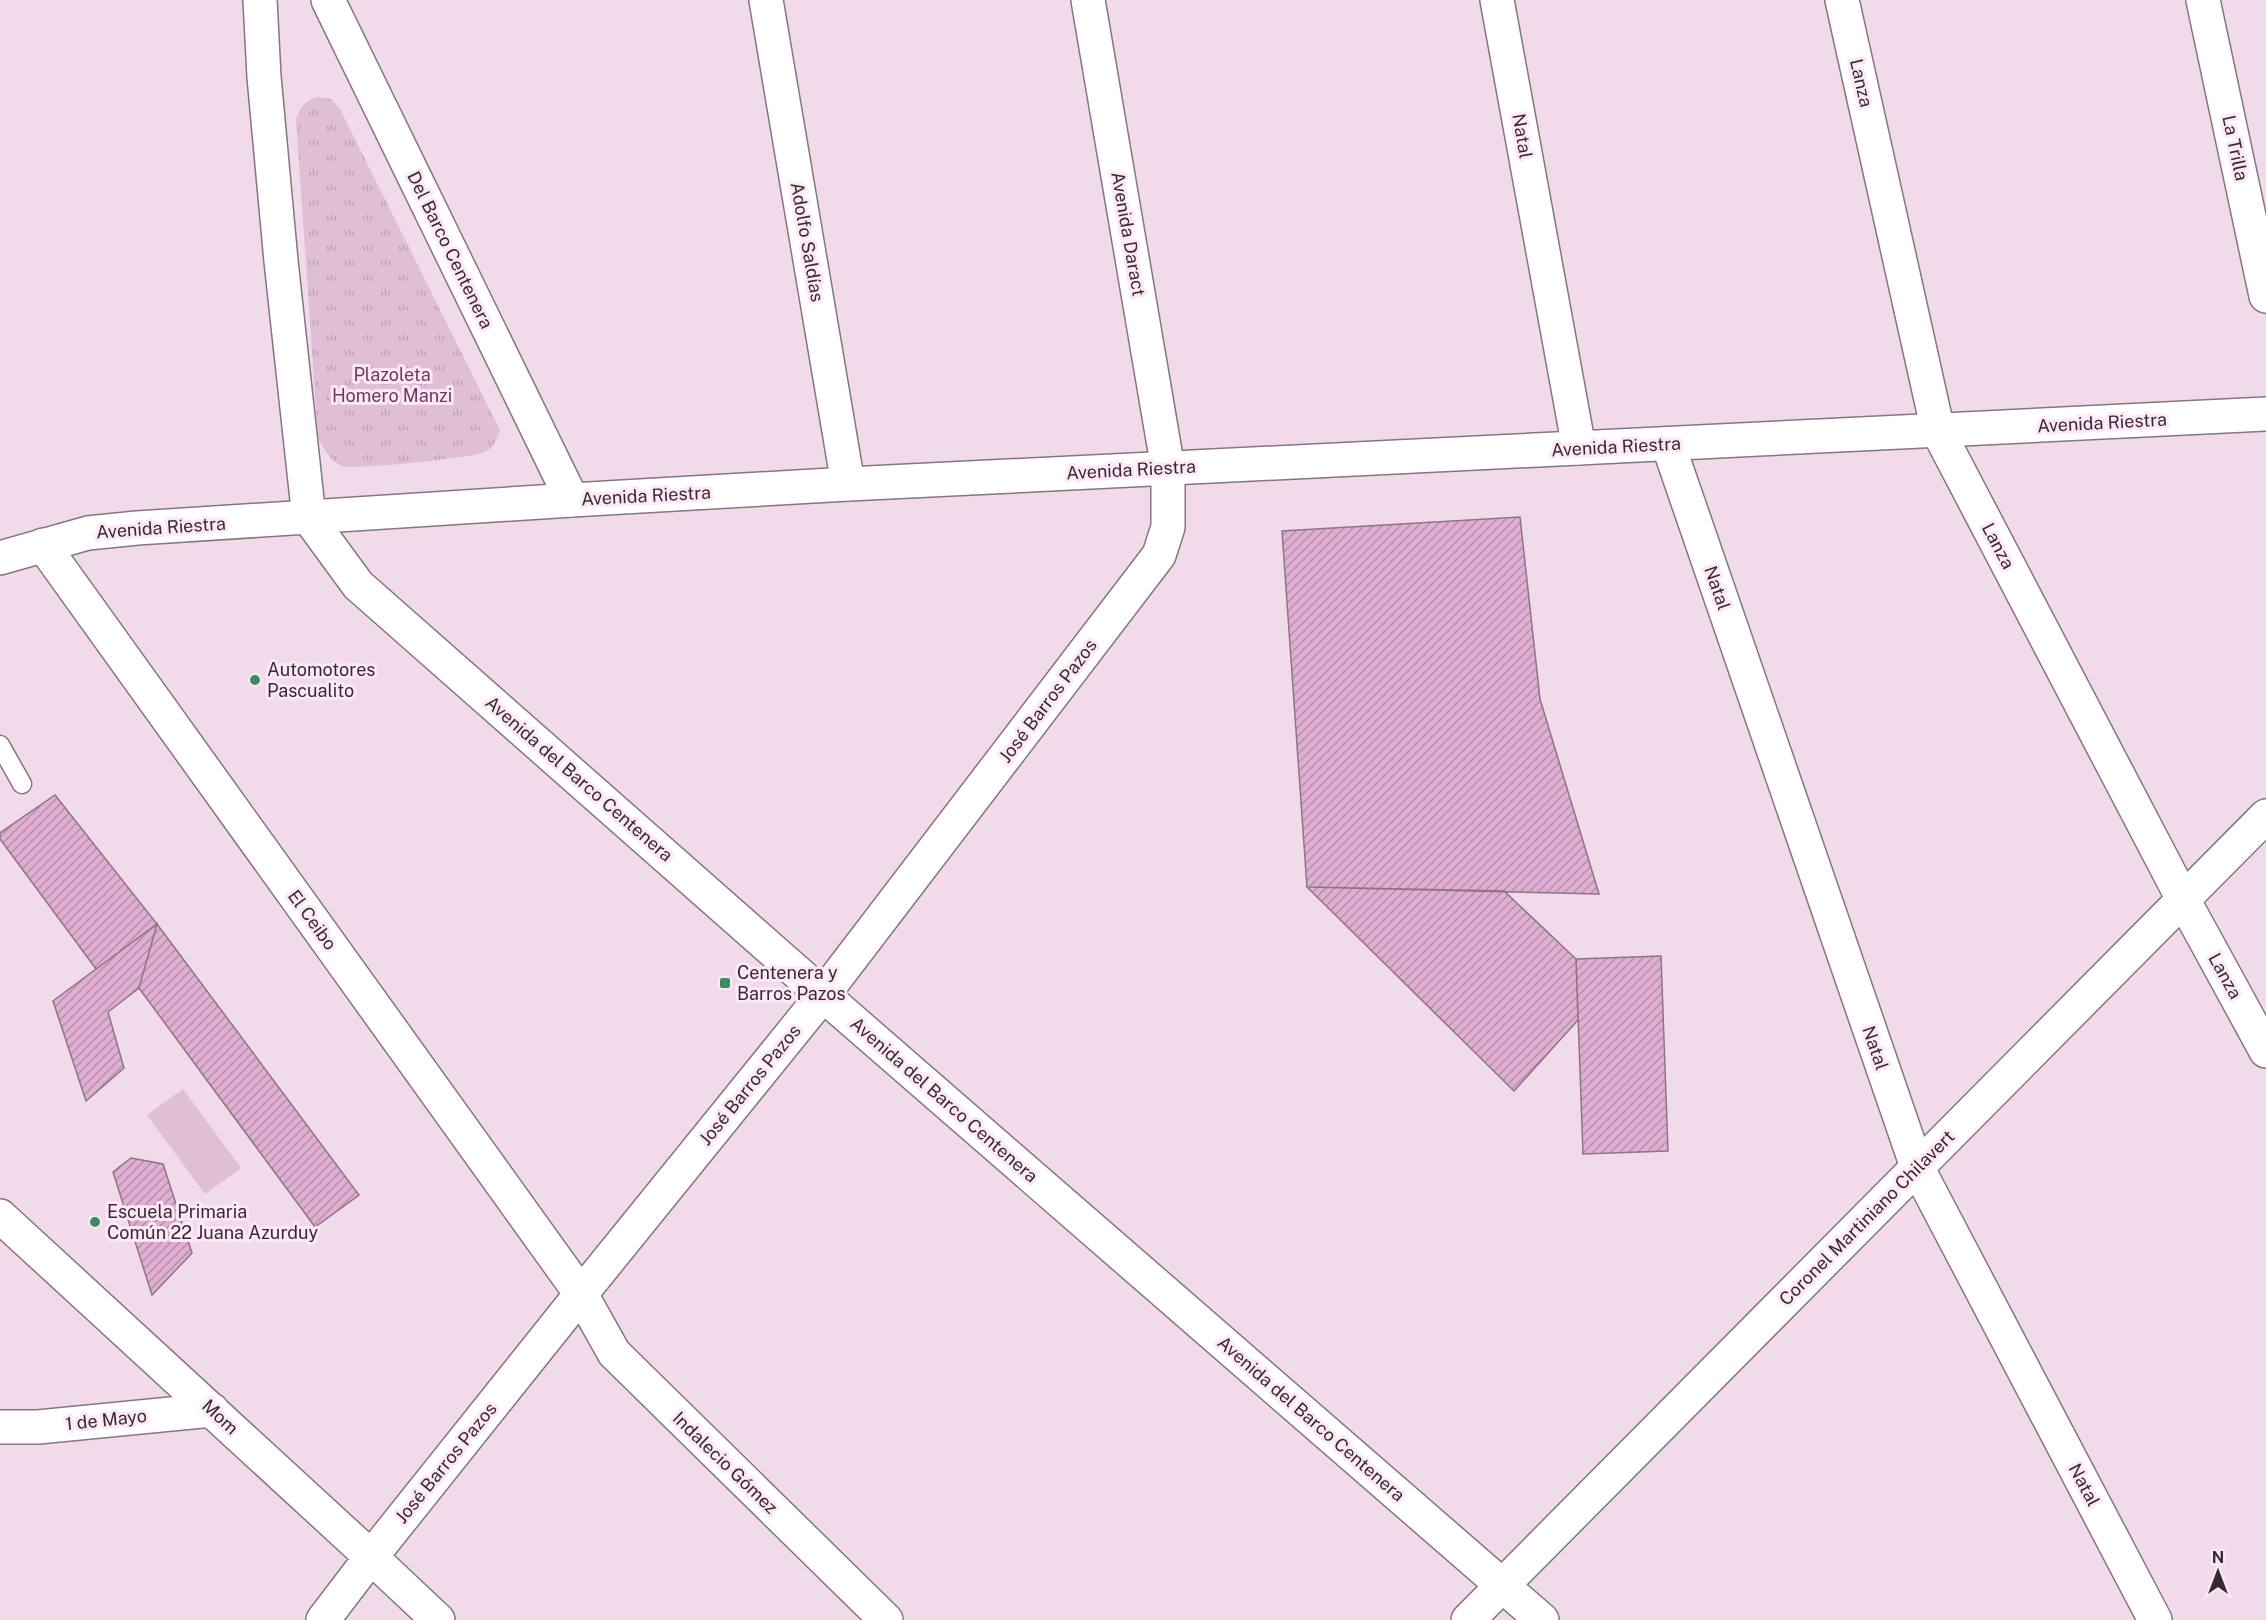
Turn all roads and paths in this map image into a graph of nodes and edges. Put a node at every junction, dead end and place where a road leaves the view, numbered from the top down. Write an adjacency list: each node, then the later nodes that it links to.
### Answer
1 (260, 0): 16 (street)
2 (327, 0): 15 (street, Del Barco Centenera)
3 (766, 0): 14 (street, Adolfo Saldías)
4 (1088, 0): 13 (street, Avenida Daract)
5 (1497, 0): 12 (street, Natal)
6 (1842, 0): 10 (street, Lanza)
7 (2204, 0): 8 (street, La Trilla)
8 (2266, 296)
9 (2266, 414): 10 (street, Avenida Riestra)
10 (1938, 431): 11 (street, Avenida Riestra); 22 (street, Lanza)
11 (1668, 444): 12 (street, Avenida Riestra); 25 (street, Natal)
12 (1579, 448): 13 (street, Avenida Riestra)
13 (1168, 469): 14 (street, Avenida Riestra); 23 (street, José Barros Pazos)
14 (848, 484): 15 (street, Avenida Riestra)
15 (572, 500): 16 (street, Avenida Riestra)
16 (309, 518): 17 (street, Avenida Riestra); 23 (street, Avenida del Barco Centenera)
17 (43, 545): 18 (street, Avenida Riestra); 27 (street, El Ceibo)
18 (0, 558)
19 (0, 745): 20 (lane)
20 (22, 784)
21 (2266, 816): 22 (street, Coronel Martiniano Chilavert)
22 (2184, 901): 24 (street, Lanza); 25 (street, Coronel Martiniano Chilavert)
23 (823, 995): 27 (street, José Barros Pazos); 31 (street, Avenida del Barco Centenera)
24 (2266, 1051)
25 (1917, 1167): 31 (street, Coronel Martiniano Chilavert); 37 (street, Natal)
26 (0, 1216): 28 (street, Mom)
27 (581, 1294): 30 (street, José Barros Pazos); 34 (street, Indalecio Gómez)
28 (212, 1410): 29 (street, 1 de Mayo); 30 (street, Mom)
29 (0, 1427)
30 (371, 1557): 32 (street, José Barros Pazos); 33 (street, Mom)
31 (1502, 1586): 35 (street, Coronel Martiniano Chilavert); 36 (street, Avenida del Barco Centenera)
32 (323, 1620)
33 (438, 1620)
34 (886, 1620)
35 (1468, 1620)
36 (1542, 1620)
37 (2155, 1620)

